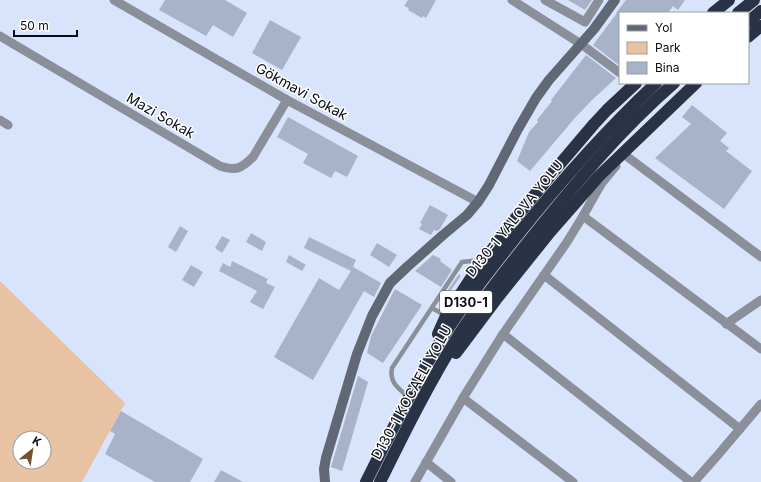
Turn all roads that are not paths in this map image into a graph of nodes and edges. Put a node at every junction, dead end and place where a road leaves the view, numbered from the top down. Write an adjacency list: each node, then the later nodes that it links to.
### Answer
1 (114, 0): 21 (street, Gökmavi Sokak)
2 (512, 0): 15 (street)
3 (546, 0): 4 (street)
4 (600, 0)
5 (615, 0): 15 (street)
6 (729, 0): 9 (highway)
7 (754, 0): 10 (highway)
8 (761, 11): 11 (highway)
9 (714, 12)
10 (739, 12)
11 (749, 21)
12 (761, 26): 14 (highway)
13 (0, 36): 21 (street, Mazi Sokak)
14 (749, 36)
15 (581, 44): 16 (street); 25 (street)
16 (619, 72)
17 (634, 84): 28 (highway)
18 (655, 84): 23 (highway, D130-1)
19 (673, 84): 23 (highway, D130-1)
20 (695, 84): 22 (highway)
21 (287, 100): 25 (street, Gökmavi Sokak)
22 (655, 122): 24 (street); 40 (highway)
23 (602, 146): 36 (highway, D130-1 YALOVA YOLU / D130-1); 40 (highway, D130-1 KOCAELİ YOLU / D130-1)
24 (625, 155): 26 (street); 27 (street)
25 (478, 202): 43 (street)
26 (583, 216): 29 (street); 33 (street)
27 (761, 257)
28 (485, 259): 31 (lane); 32 (highway)
29 (544, 275): 34 (street); 41 (street)
30 (761, 300): 33 (street)
31 (432, 308): 32 (lane); 37 (lane)
32 (446, 316): 36 (highway)
33 (726, 324): 35 (street)
34 (504, 334): 38 (street); 49 (street)
35 (761, 350)
36 (425, 366): 37 (highway, D130-1 YALOVA YOLU / D130-1)
37 (408, 397): 44 (highway, D130-1 YALOVA YOLU / D130-1)
38 (463, 398): 42 (street); 48 (street)
39 (761, 404): 41 (street)
40 (406, 429): 45 (highway, D130-1 KOCAELİ YOLU / D130-1)
41 (740, 429): 49 (street)
42 (426, 462): 46 (street); 47 (street)
43 (325, 482)
44 (366, 482)
45 (380, 482)
46 (415, 482)
47 (451, 482)
48 (573, 482)
49 (692, 482)

